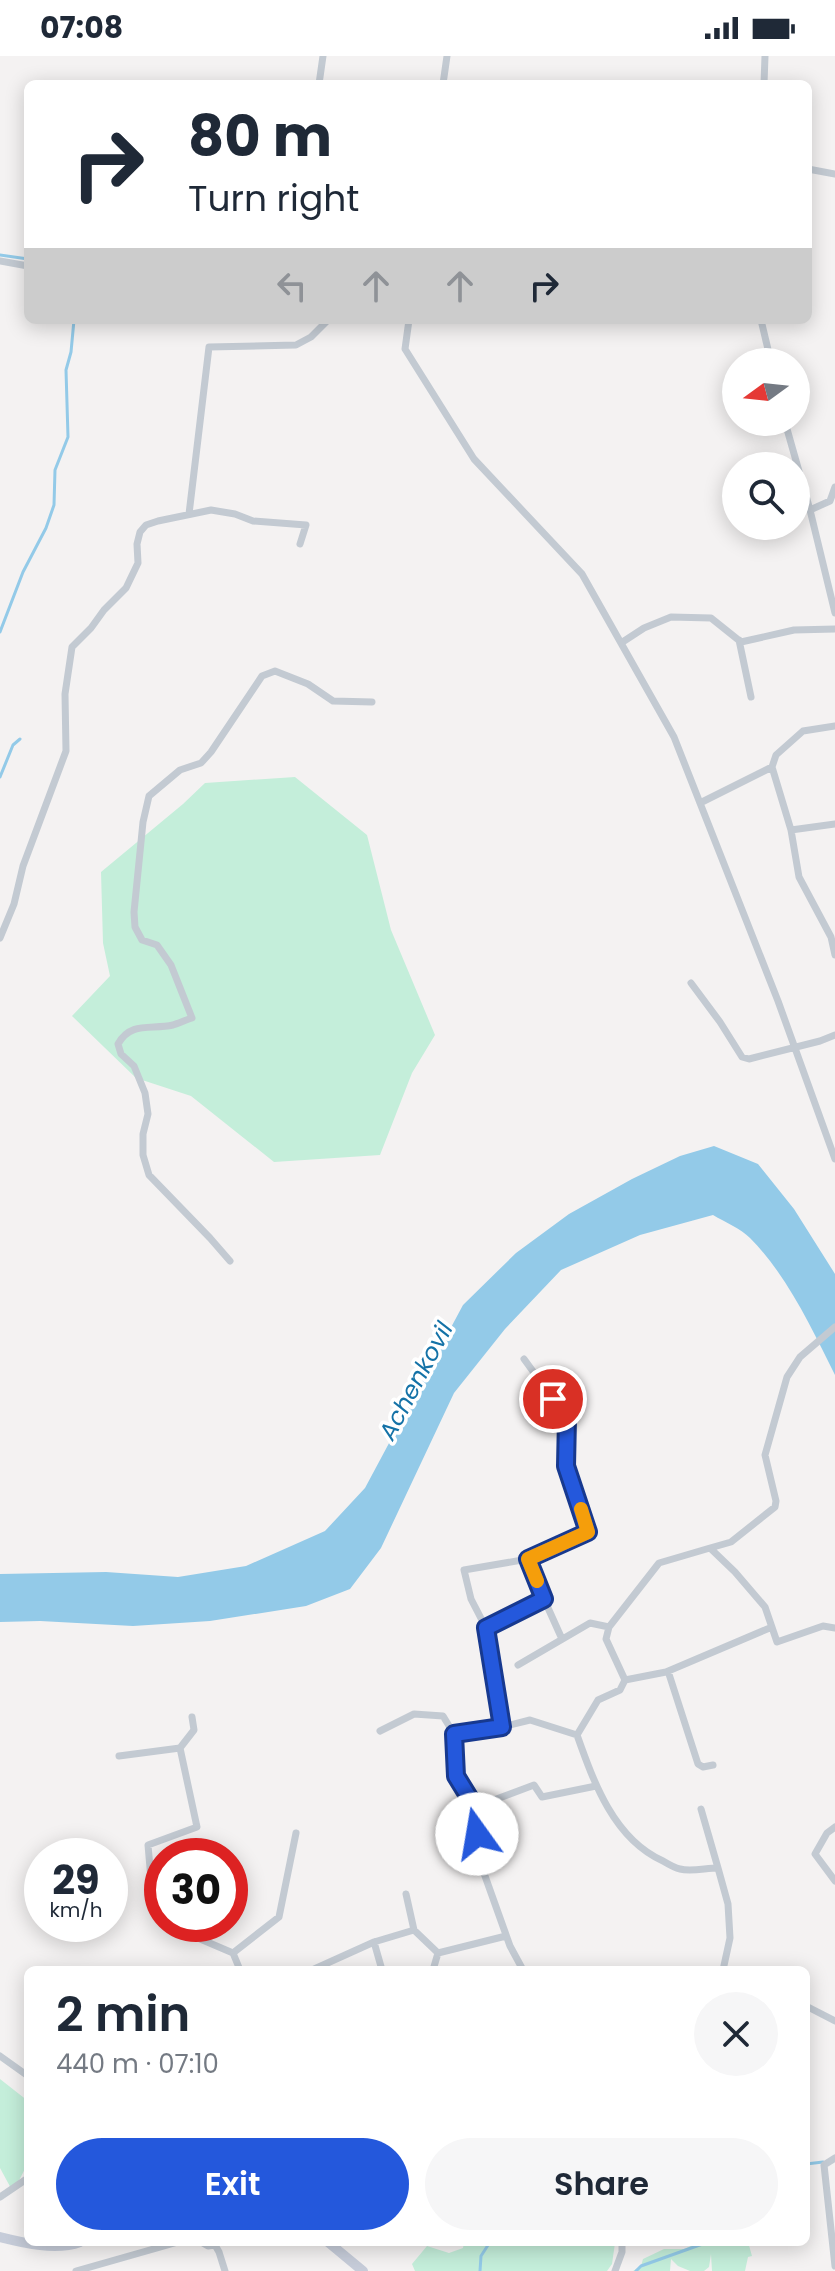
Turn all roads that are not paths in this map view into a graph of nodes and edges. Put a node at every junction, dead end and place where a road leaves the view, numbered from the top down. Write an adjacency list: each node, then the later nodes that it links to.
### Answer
1 (323, 56): 4 (street)
2 (447, 56): 5 (street)
3 (765, 56): 6 (street)
4 (320, 80)
5 (444, 80)
6 (764, 80)
7 (812, 170): 8 (street)
8 (835, 174)
9 (0, 261): 10 (street)
10 (24, 265)
11 (324, 324): 17 (street)
12 (408, 324): 22 (street)
13 (762, 324): 14 (street)
14 (768, 348)
15 (835, 487): 16 (street)
16 (810, 510): 19 (street)
17 (189, 514): 18 (street); 30 (street)
18 (300, 544)
19 (835, 613)
20 (835, 629): 21 (street)
21 (739, 640): 22 (street); 23 (street)
22 (621, 643): 27 (street)
23 (751, 697)
24 (372, 702): 36 (street)
25 (835, 726): 26 (street)
26 (772, 767): 27 (street); 29 (street)
27 (700, 803): 34 (street)
28 (835, 824): 29 (street)
29 (791, 830): 31 (street)
30 (0, 938)
31 (835, 955)
32 (691, 983): 34 (street)
33 (835, 1035): 34 (street)
34 (794, 1048): 35 (street)
35 (835, 1159)
36 (230, 1261)
37 (835, 1327): 39 (street)
38 (524, 1359): 40 (street)
39 (710, 1548): 42 (street); 43 (street)
40 (528, 1559): 41 (street); 44 (street)
41 (544, 1599): 44 (street); 46 (street)
42 (609, 1627): 46 (street); 49 (street)
43 (772, 1627): 45 (street); 48 (street)
44 (486, 1628): 51 (street)
45 (835, 1628)
46 (562, 1639): 47 (street)
47 (518, 1665)
48 (668, 1671): 49 (street); 57 (street)
49 (625, 1680): 54 (street)
50 (192, 1717): 55 (street)
51 (502, 1727): 53 (street); 54 (street)
52 (380, 1731): 53 (street)
53 (454, 1734): 59 (street)
54 (577, 1735): 58 (street)
55 (180, 1748): 56 (street); 63 (street)
56 (119, 1756)
57 (713, 1765)
58 (596, 1786): 59 (street); 64 (street)
59 (475, 1807): 68 (street)
60 (701, 1809): 64 (street)
61 (835, 1827): 65 (street)
62 (296, 1833): 71 (street)
63 (167, 1838)
64 (718, 1868): 78 (street)
65 (835, 1881)
66 (406, 1894): 67 (street)
67 (414, 1930): 70 (street); 72 (street)
68 (506, 1936): 72 (street); 77 (street)
69 (207, 1942): 71 (street)
70 (374, 1942): 74 (street); 75 (street)
71 (233, 1953): 73 (street)
72 (438, 1953): 76 (street)
73 (238, 1966)
74 (321, 1966)
75 (381, 1966)
76 (434, 1966)
77 (521, 1966)
78 (724, 1966)
79 (810, 2008): 80 (street)
80 (835, 2021)
81 (0, 2056): 82 (street)
82 (24, 2073)
83 (835, 2158): 92 (street)
84 (24, 2181): 85 (street)
85 (0, 2197)
86 (0, 2237): 87 (main road)
87 (24, 2243)
88 (164, 2246): 93 (street)
89 (216, 2246): 94 (street)
90 (333, 2246): 95 (main road)
91 (622, 2246): 96 (street)
92 (835, 2266)
93 (76, 2271)
94 (225, 2271)
95 (363, 2271)
96 (615, 2271)

